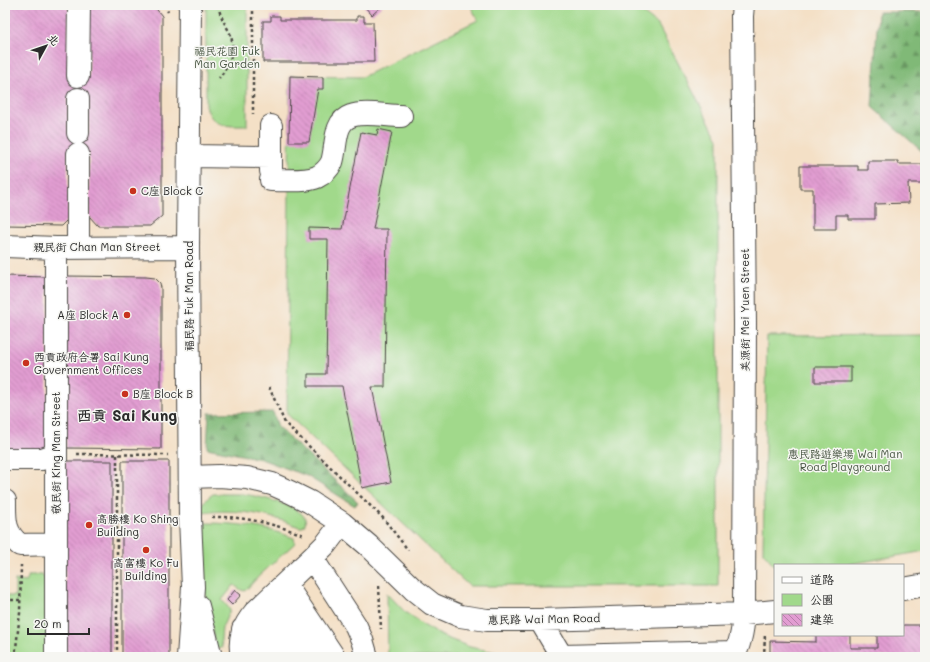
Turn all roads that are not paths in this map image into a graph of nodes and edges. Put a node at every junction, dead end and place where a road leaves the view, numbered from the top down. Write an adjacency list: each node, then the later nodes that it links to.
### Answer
1 (79, 5): 4 (street)
2 (190, 5): 8 (street, 福民路 Fuk Man Road)
3 (743, 5): 26 (street, 美源街 Mei Yuen Street)
4 (78, 76)
5 (78, 99): 13 (street)
6 (401, 116): 9 (street)
7 (262, 121): 9 (street)
8 (189, 156): 9 (street); 11 (street, 福民路 Fuk Man Road)
9 (270, 156)
10 (5, 246): 12 (street, 親民街 Chan Man Street)
11 (188, 247): 13 (street, 親民街 Chan Man Street); 16 (street, 福民路 Fuk Man Road)
12 (56, 248): 13 (street, 親民街 Chan Man Street); 14 (street, 敬民街 King Man Street)
13 (78, 248)
14 (56, 454): 15 (street); 19 (street, 敬民街 King Man Street)
15 (5, 459)
16 (190, 477): 18 (street, 惠民路 Wai Man Road); 22 (street, 福民路 Fuk Man Road)
17 (5, 501): 19 (street)
18 (342, 523): 20 (street); 27 (street, 惠民路 Wai Man Road)
19 (56, 544): 30 (street, 敬民街 King Man Street)
20 (312, 558): 24 (street); 38 (street)
21 (925, 585): 23 (street)
22 (193, 587): 31 (street, 福民路 Fuk Man Road); 32 (street, 福民路 Fuk Man Road)
23 (904, 589)
24 (263, 606): 33 (street); 34 (street); 35 (street); 36 (street); 37 (street)
25 (774, 611): 26 (street, 惠民路 Wai Man Road)
26 (744, 614): 27 (street, 惠民路 Wai Man Road); 28 (street, 美源街 Mei Yuen Street)
27 (540, 620): 29 (street)
28 (734, 655): 29 (street)
29 (562, 656)
30 (56, 657)
31 (188, 657)
32 (211, 657)
33 (242, 657)
34 (262, 657)
35 (286, 657)
36 (310, 657)
37 (334, 657)
38 (367, 657)

